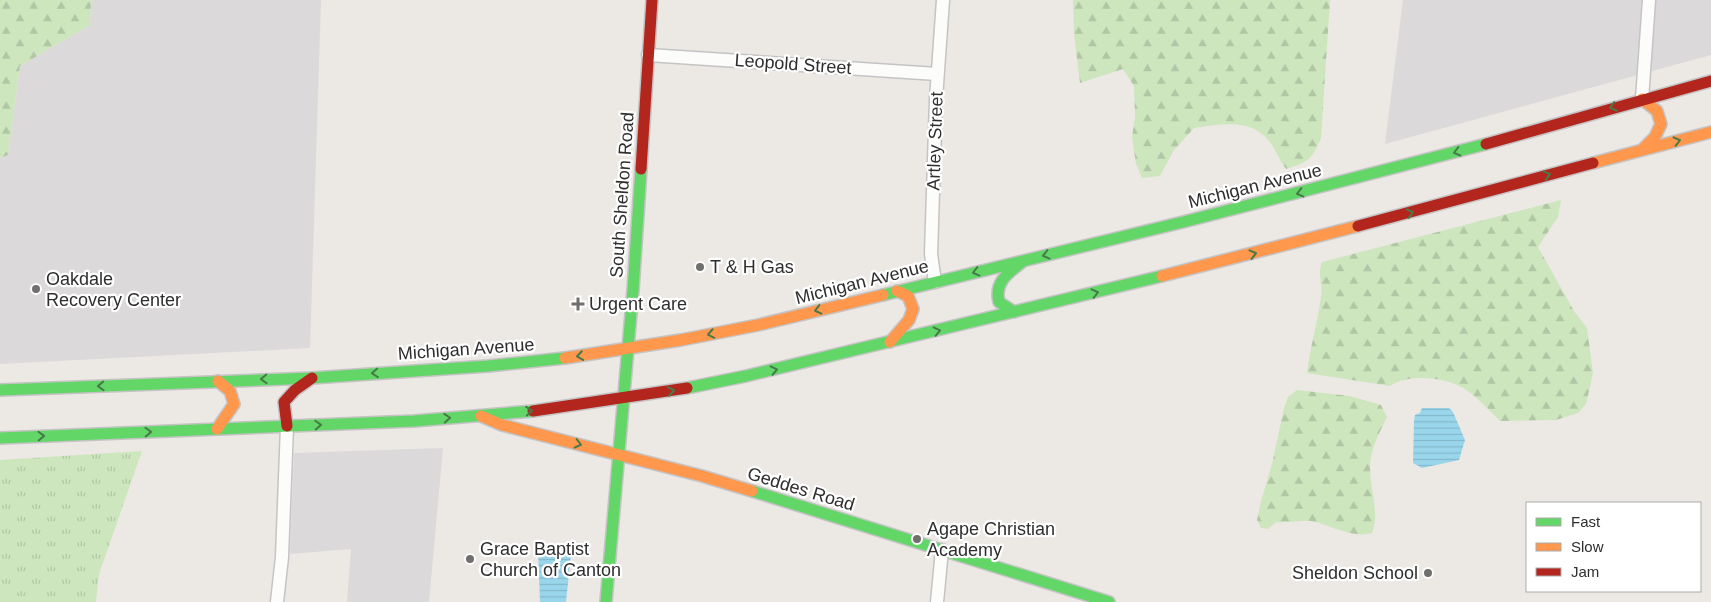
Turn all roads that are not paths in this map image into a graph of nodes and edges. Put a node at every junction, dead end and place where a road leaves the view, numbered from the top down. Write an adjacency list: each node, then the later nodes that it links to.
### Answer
1 (652, 0): 4 (main road, South Sheldon Road)
2 (943, 0): 5 (street, Artley Street)
3 (1650, 0): 7 (street)
4 (648, 55): 5 (street, Leopold Street); 15 (main road, South Sheldon Road)
5 (938, 74): 11 (street, Artley Street)
6 (1711, 81): 7 (main road, Michigan Avenue)
7 (1642, 99): 9 (main road); 10 (main road, Michigan Avenue, one-way to 10)
8 (1711, 132): 9 (main road, one-way to 8)
9 (1642, 150): 13 (main road, one-way to 9)
10 (1023, 260): 11 (main road, Michigan Avenue, one-way to 11); 13 (main road)
11 (935, 282): 12 (main road, Michigan Avenue)
12 (897, 291): 14 (main road); 15 (main road, Michigan Avenue, one-way to 15)
13 (1014, 312): 14 (main road, one-way to 13)
14 (890, 342): 19 (main road, one-way to 14)
15 (628, 349): 16 (main road, Michigan Avenue, one-way to 16); 19 (main road, South Sheldon Road)
16 (312, 378): 17 (main road, Michigan Avenue, one-way to 17); 21 (main road)
17 (218, 381): 18 (main road, Michigan Avenue, one-way to 18); 22 (main road)
18 (0, 390)
19 (623, 400): 20 (main road, one-way to 19); 24 (main road, South Sheldon Road)
20 (481, 416): 21 (main road, one-way to 20); 24 (main road, Geddes Road, one-way to 24)
21 (287, 426): 22 (main road); 26 (street)
22 (217, 429): 23 (main road, one-way to 22)
23 (0, 438)
24 (618, 454): 25 (main road, Geddes Road); 27 (main road, South Sheldon Road)
25 (942, 550): 28 (street); 29 (main road, Geddes Road)
26 (277, 602)
27 (606, 602)
28 (937, 602)
29 (1109, 602)

